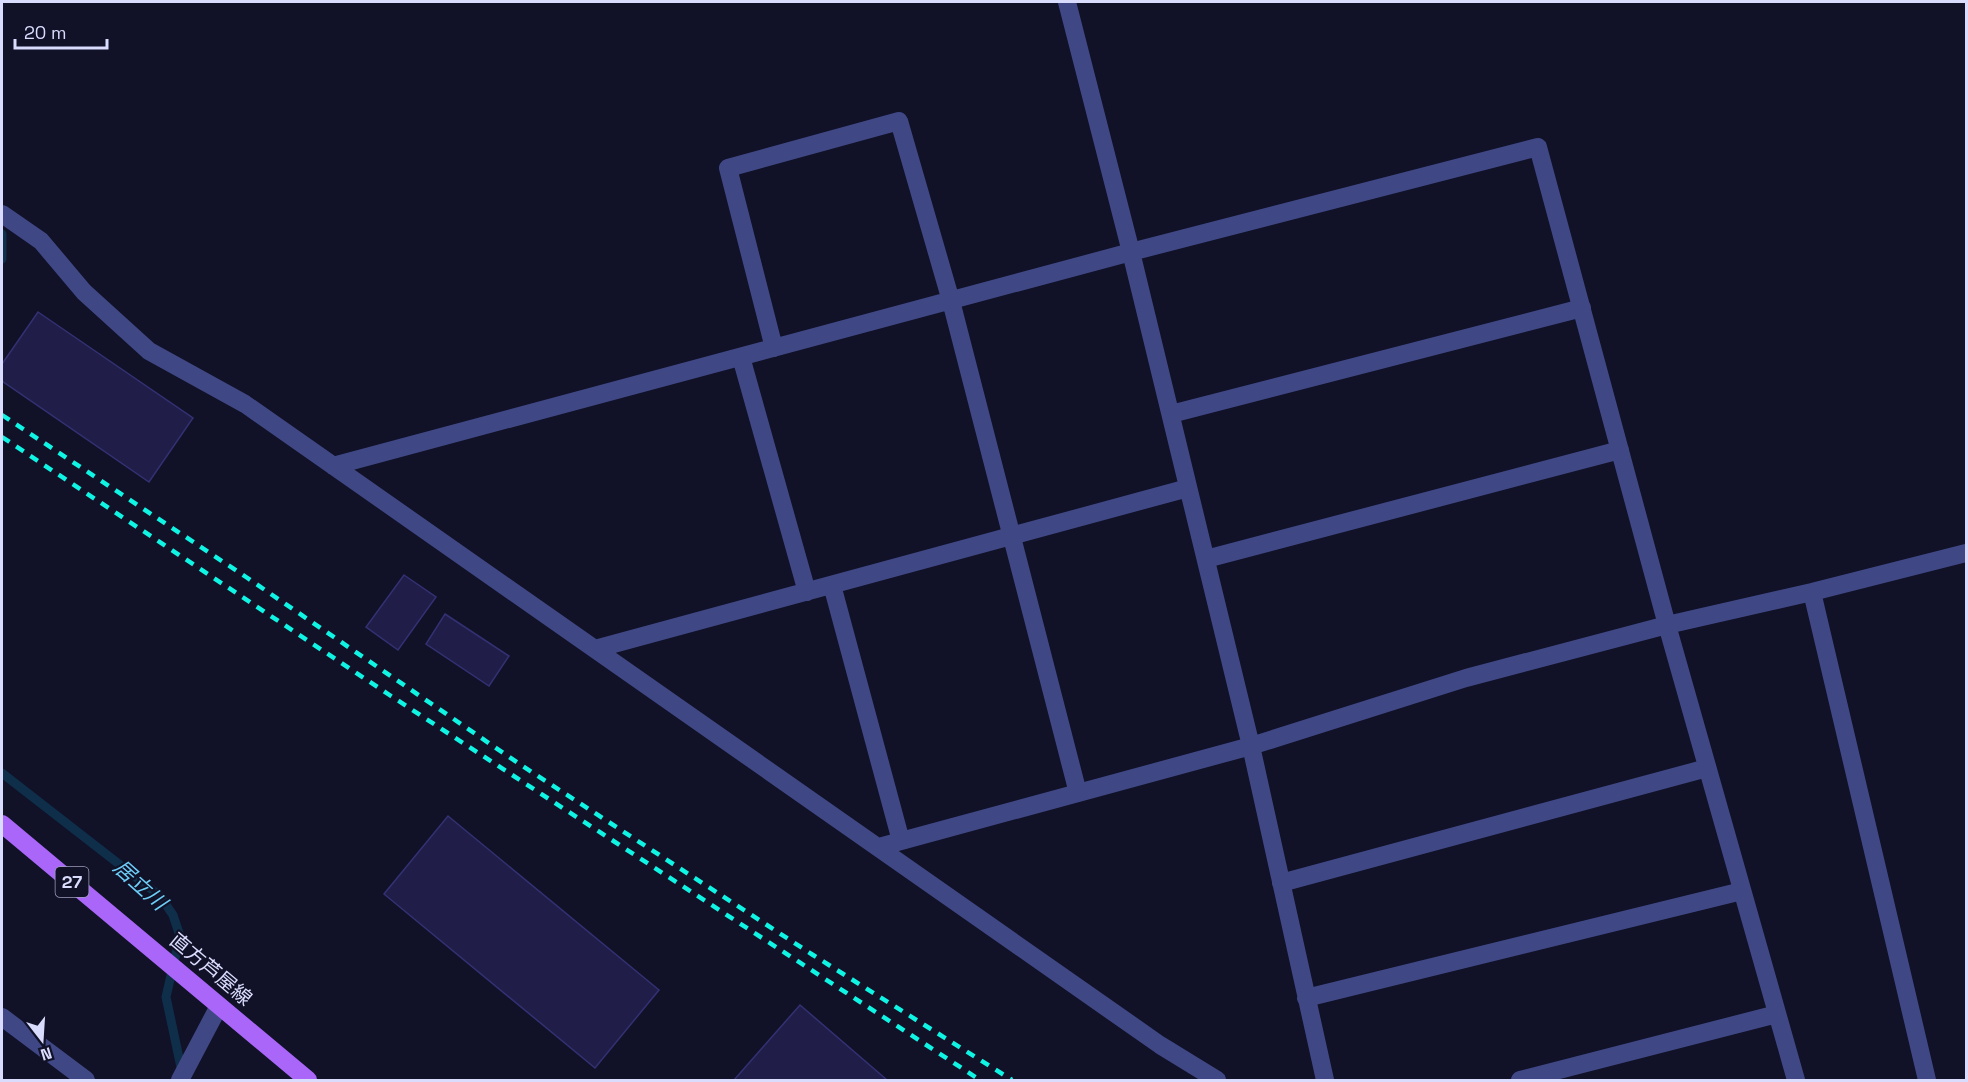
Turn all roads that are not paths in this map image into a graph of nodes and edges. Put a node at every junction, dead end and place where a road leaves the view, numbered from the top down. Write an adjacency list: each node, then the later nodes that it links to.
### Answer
1 (1067, 2): 3 (street)
2 (2, 214): 10 (street)
3 (1131, 252): 4 (street); 5 (street); 8 (street)
4 (951, 301): 6 (street); 6 (street); 12 (street)
5 (1582, 308): 8 (street); 9 (street)
6 (774, 348): 7 (street)
7 (741, 357): 10 (street); 16 (street)
8 (1171, 414): 11 (street)
9 (1620, 450): 14 (street); 18 (street)
10 (333, 466): 19 (street)
11 (1188, 488): 12 (street); 14 (street)
12 (1012, 536): 15 (street); 22 (street)
13 (1966, 553): 17 (street)
14 (1206, 559): 20 (street)
15 (832, 585): 16 (street); 24 (street)
16 (807, 592): 19 (street)
17 (1812, 592): 18 (street); 39 (street)
18 (1667, 625): 20 (street); 21 (street)
19 (595, 649): 25 (street)
20 (1251, 746): 22 (street); 26 (street)
21 (1707, 768): 26 (street); 27 (street)
22 (1078, 793): 24 (street)
23 (2, 824): 29 (main road, 直方芦屋線 / 27)
24 (901, 841): 25 (street)
25 (879, 847): 35 (street)
26 (1281, 883): 28 (street)
27 (1742, 891): 28 (street); 30 (street)
28 (1306, 998): 36 (street)
29 (219, 1006): 33 (street); 34 (main road, 直方芦屋線 / 27)
30 (1777, 1014): 37 (street); 38 (street)
31 (2, 1017): 32 (street)
32 (86, 1080)
33 (180, 1080)
34 (308, 1080)
35 (1217, 1080)
36 (1325, 1080)
37 (1520, 1080)
38 (1796, 1080)
39 (1927, 1080)

